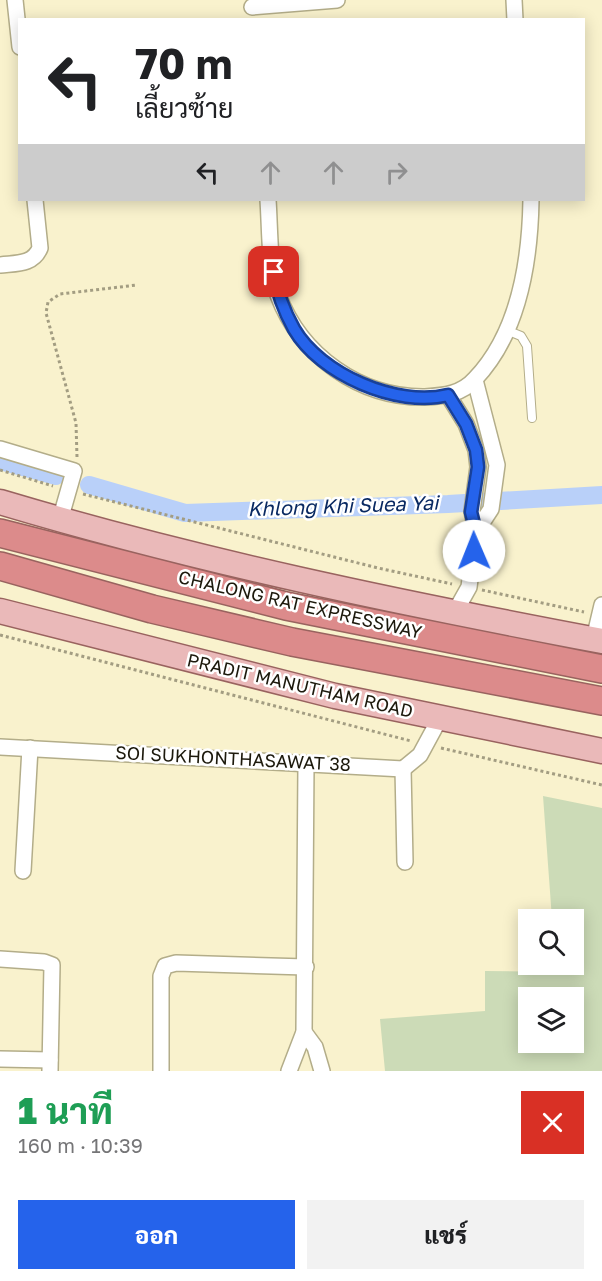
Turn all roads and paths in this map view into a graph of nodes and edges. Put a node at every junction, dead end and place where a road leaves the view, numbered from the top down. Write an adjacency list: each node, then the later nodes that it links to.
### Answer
1 (15, 0): 6 (street)
2 (337, 0): 4 (street)
3 (514, 0): 5 (street)
4 (252, 9)
5 (514, 18)
6 (18, 28)
7 (35, 201): 10 (street)
8 (268, 201): 14 (street)
9 (531, 201): 12 (street)
10 (0, 265)
11 (137, 285): 18 (path)
12 (506, 330): 13 (street); 15 (lane)
13 (475, 380): 14 (street); 22 (street)
14 (448, 395): 22 (street)
15 (532, 418)
16 (0, 449): 18 (street)
17 (0, 470): 19 (path)
18 (75, 471): 19 (street)
19 (71, 491): 21 (street); 25 (path)
20 (0, 502): 21 (main road)
21 (60, 520): 28 (main road)
22 (476, 532): 25 (street)
23 (0, 533): 31 (highway, CHALONG RAT EXPRESSWAY)
24 (0, 566): 32 (highway, CHALONG RAT EXPRESSWAY)
25 (469, 588): 26 (path); 28 (street)
26 (600, 610): 30 (street)
27 (0, 611): 33 (main road, PRADIT MANUTHAM ROAD)
28 (455, 612): 30 (main road)
29 (0, 635): 34 (path)
30 (598, 640)
31 (602, 669)
32 (602, 701)
33 (440, 718): 34 (street); 37 (main road, PRADIT MANUTHAM ROAD)
34 (427, 745): 39 (street); 40 (path)
35 (0, 747): 36 (street, SOI SUKHONTHASAWAT 38)
36 (30, 748): 38 (street, SOI SUKHONTHASAWAT 38); 42 (street)
37 (602, 751)
38 (306, 764): 39 (street, SOI SUKHONTHASAWAT 38); 44 (street)
39 (403, 769): 41 (street)
40 (602, 785)
41 (405, 862)
42 (22, 871)
43 (0, 959): 47 (street)
44 (306, 967): 45 (street); 48 (street)
45 (304, 1032): 49 (street); 50 (street)
46 (0, 1059): 47 (street)
47 (50, 1066)
48 (161, 1071)
49 (289, 1071)
50 (322, 1071)

